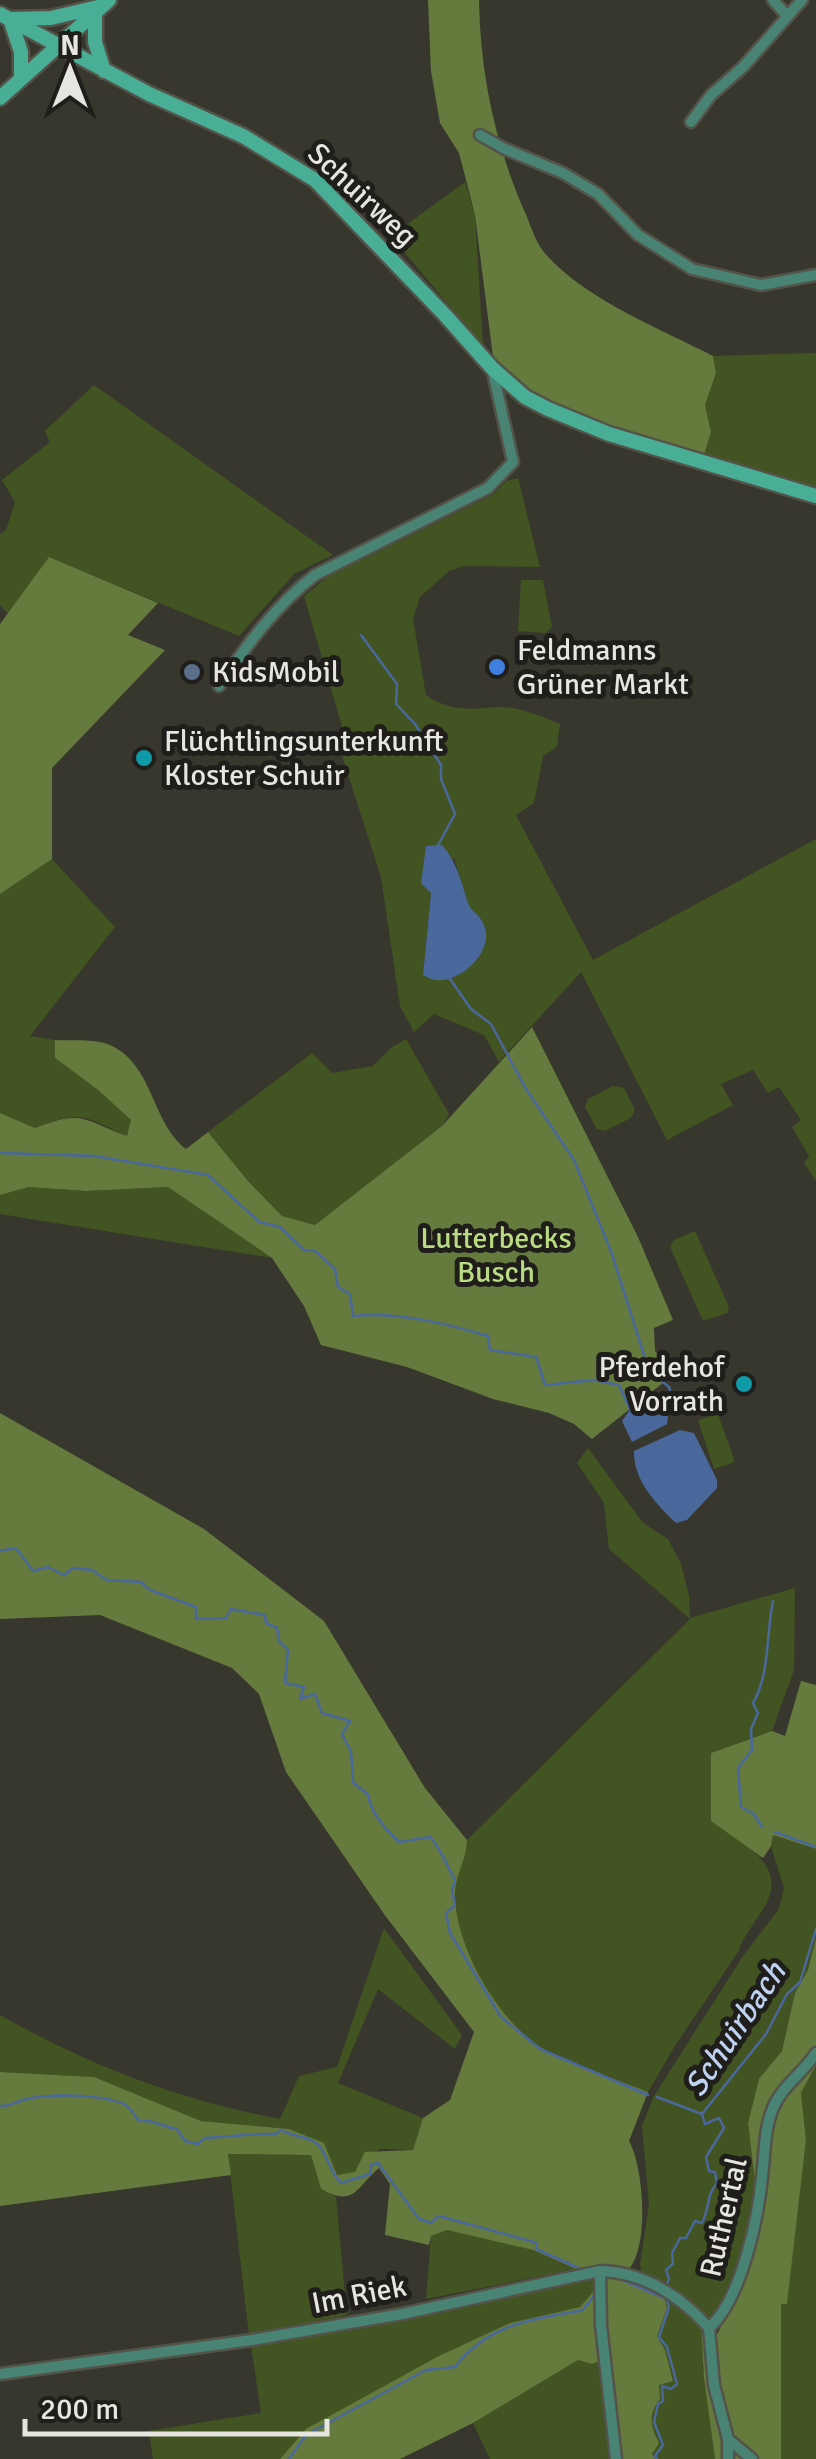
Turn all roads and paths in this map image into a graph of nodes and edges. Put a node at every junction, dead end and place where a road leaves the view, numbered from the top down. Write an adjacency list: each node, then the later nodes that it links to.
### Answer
1 (773, 0): 4 (street)
2 (802, 0): 4 (street)
3 (102, 6): 5 (main road); 6 (main road); 7 (main road)
4 (788, 16): 10 (street)
5 (5, 17): 6 (main road, Schuirweg); 8 (main road)
6 (58, 46): 7 (main road, Schuirweg); 8 (main road)
7 (104, 71): 13 (main road, Schuirweg)
8 (20, 78): 9 (main road)
9 (0, 98)
10 (691, 122)
11 (480, 135): 12 (street)
12 (816, 274)
13 (492, 368): 14 (main road, Schuirweg); 15 (street, Schuirweg)
14 (816, 496)
15 (219, 686)
16 (816, 2054): 18 (street, Ruthertal)
17 (600, 2271): 18 (street, Im Riek); 19 (street, Im Riek); 21 (street)
18 (709, 2328): 20 (street)
19 (0, 2374)
20 (728, 2439): 22 (street); 23 (street)
21 (616, 2459)
22 (728, 2459)
23 (752, 2459)

